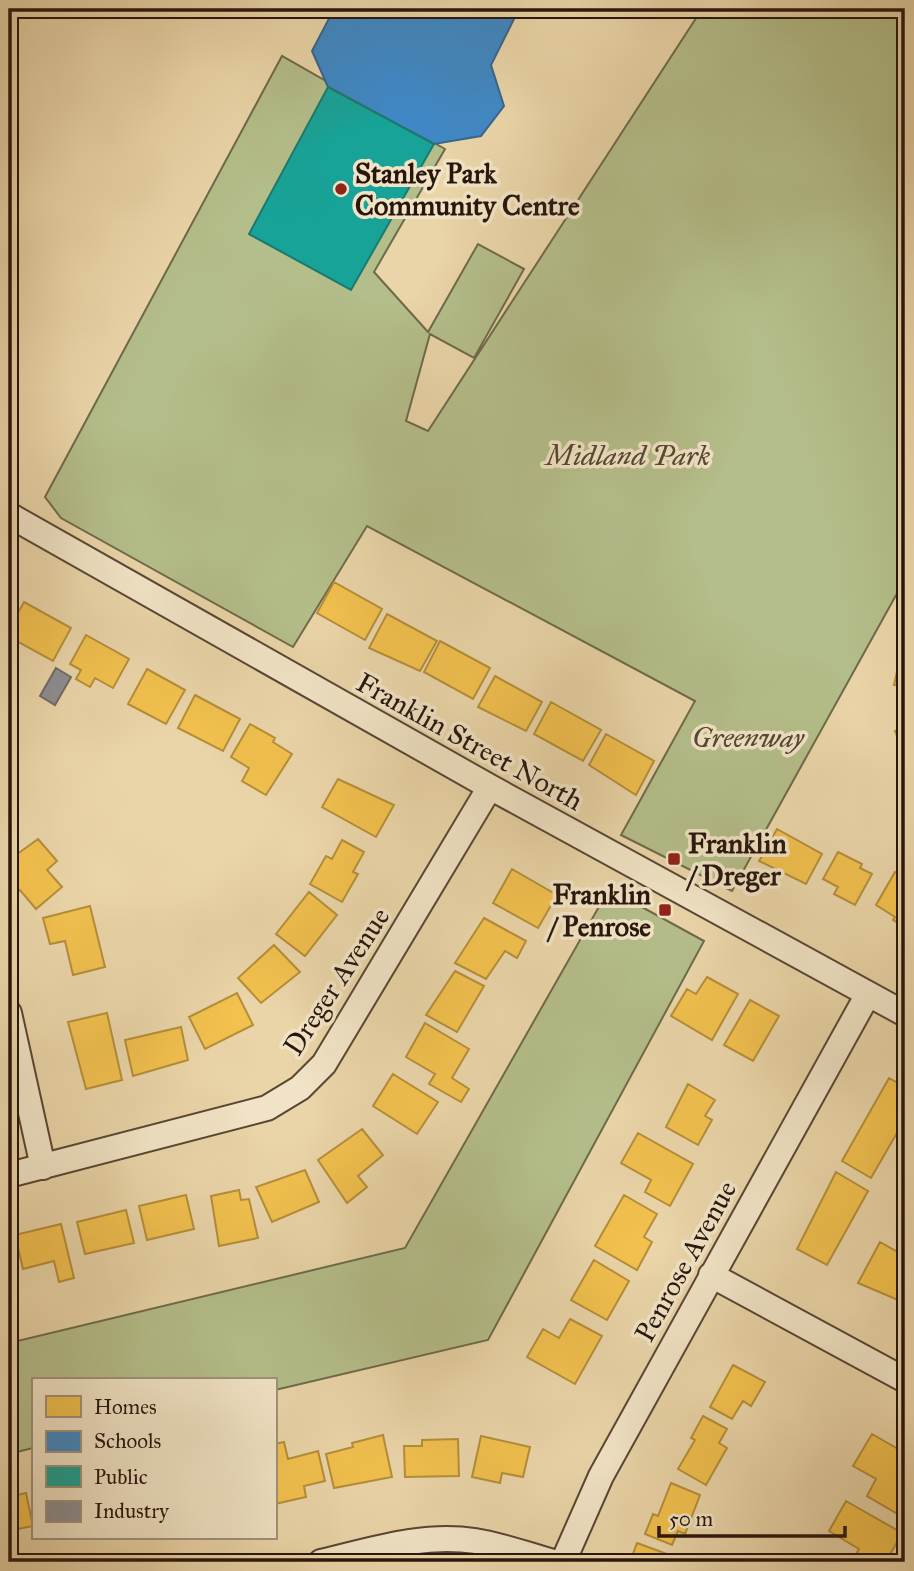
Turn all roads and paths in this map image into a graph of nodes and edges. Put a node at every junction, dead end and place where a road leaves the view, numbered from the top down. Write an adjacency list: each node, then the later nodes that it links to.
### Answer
1 (9, 516): 2 (street, Franklin Street North)
2 (490, 787): 3 (street, Franklin Street North); 6 (street, Dreger Avenue)
3 (869, 994): 5 (street, Franklin Street North); 8 (street, Penrose Avenue)
4 (9, 1013): 6 (street)
5 (905, 1014)
6 (43, 1167): 7 (street, Dreger Avenue)
7 (9, 1175)
8 (710, 1275): 9 (street); 12 (street, Penrose Avenue)
9 (905, 1380)
10 (321, 1562): 11 (street)
11 (553, 1562)
12 (563, 1562)

